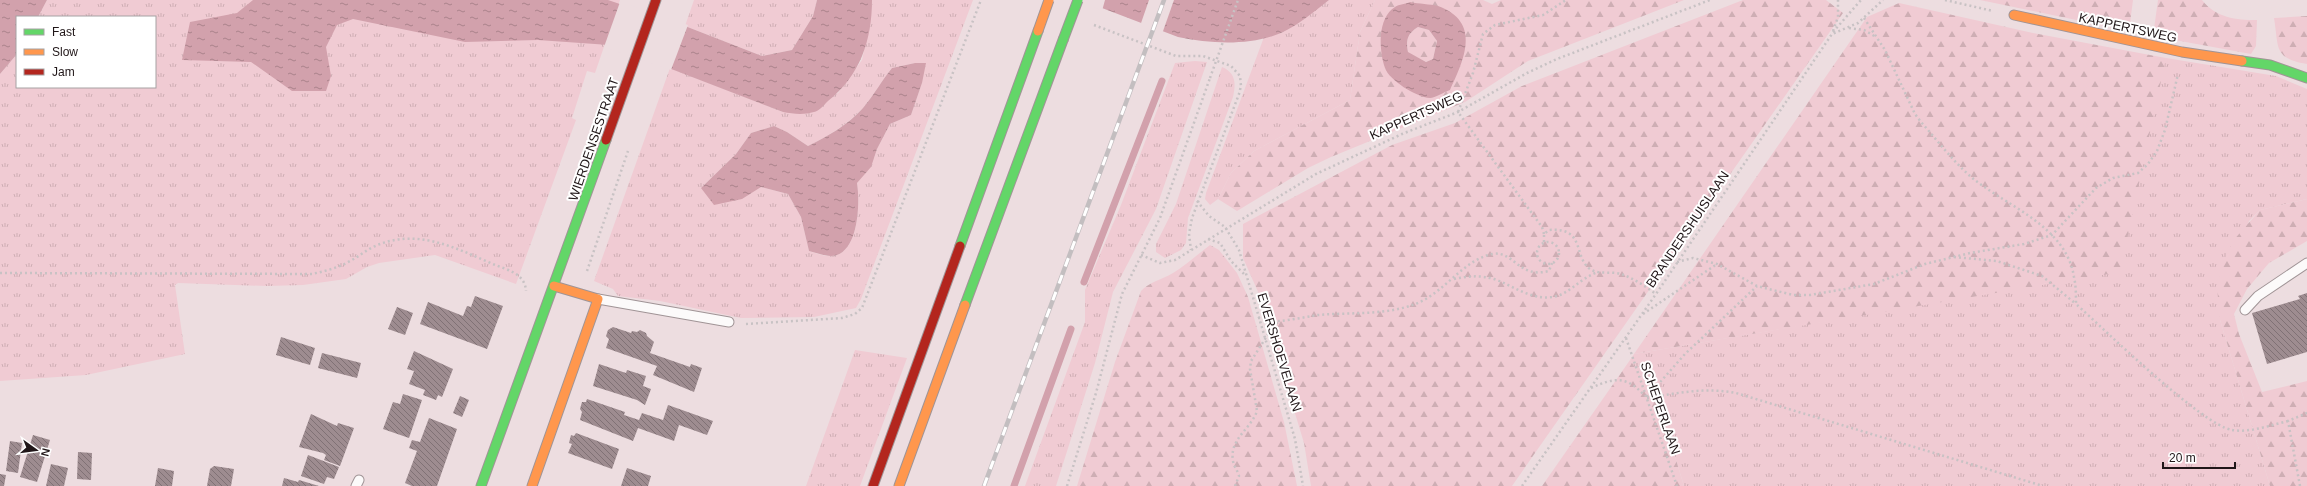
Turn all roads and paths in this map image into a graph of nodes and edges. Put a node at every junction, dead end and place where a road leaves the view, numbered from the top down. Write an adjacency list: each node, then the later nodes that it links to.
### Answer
1 (656, 0): 38 (street, WIERDENSESTRAAT)
2 (981, 0): 48 (path)
3 (1049, 0): 57 (street, bridge)
4 (1078, 0): 58 (street, bridge)
5 (1238, 0): 28 (path, bridge)
6 (1566, 0): 20 (path)
7 (1710, 0): 20 (path, KAPPERTSWEG)
8 (1838, 0): 16 (path)
9 (1861, 0): 16 (path)
10 (1882, 0): 13 (path)
11 (1944, 0): 12 (path)
12 (2014, 15): 18 (street, KAPPERTSWEG)
13 (1864, 18): 15 (path); 17 (path)
14 (1100, 28): 21 (path)
15 (1843, 29): 16 (path); 17 (path)
16 (1832, 34): 30 (path, BRANDERSHUISLAAN)
17 (1878, 39): 24 (path)
18 (2182, 52): 19 (street, KAPPERTSWEG); 24 (path)
19 (2307, 78)
20 (1458, 112): 22 (path, KAPPERTSWEG); 23 (path)
21 (1197, 201): 22 (path); 27 (path)
22 (1225, 228): 25 (path, KAPPERTSWEG); 36 (path, EVERSHOEVELAAN)
23 (1544, 234): 26 (path); 34 (path)
24 (2052, 235): 29 (path); 43 (path)
25 (1208, 239): 27 (path, KAPPERTSWEG); 36 (path)
26 (1544, 242): 31 (path); 31 (path)
27 (1190, 250): 28 (path, KAPPERTSWEG)
28 (1141, 255): 59 (path)
29 (1951, 257): 39 (path); 43 (path)
30 (1677, 262): 33 (path); 41 (path, BRANDERSHUISLAAN)
31 (1552, 263): 37 (path)
32 (2307, 263): 44 (lane)
33 (1717, 264): 39 (path); 45 (path)
34 (1598, 272): 37 (path); 41 (path)
35 (0, 273): 40 (path)
36 (1246, 275): 46 (path, EVERSHOEVELAAN)
37 (1452, 280): 47 (path)
38 (554, 286): 42 (street); 55 (street, WIERDENSESTRAAT)
39 (1757, 286): 52 (path)
40 (526, 291)
41 (1656, 294): 45 (path, BRANDERSHUISLAAN)
42 (598, 299): 48 (lane); 56 (street)
43 (2076, 304): 54 (path)
44 (2245, 310)
45 (1642, 314): 50 (path, BRANDERSHUISLAAN)
46 (1258, 318): 47 (path); 49 (path, EVERSHOEVELAAN)
47 (1281, 321): 49 (path)
48 (729, 322)
49 (1266, 338): 60 (path); 61 (path, EVERSHOEVELAAN)
50 (1626, 338): 51 (path, BRANDERSHUISLAAN); 52 (path, SCHEPERLAAN)
51 (1590, 388): 52 (path); 62 (path, BRANDERSHUISLAAN)
52 (1647, 398): 63 (path, SCHEPERLAAN); 64 (path)
53 (2307, 413): 54 (path)
54 (2288, 421): 65 (path)
55 (481, 486)
56 (532, 486)
57 (873, 486)
58 (899, 486)
59 (1067, 486)
60 (1234, 486)
61 (1303, 486)
62 (1522, 486)
63 (1677, 486)
64 (2043, 486)
65 (2300, 486)

